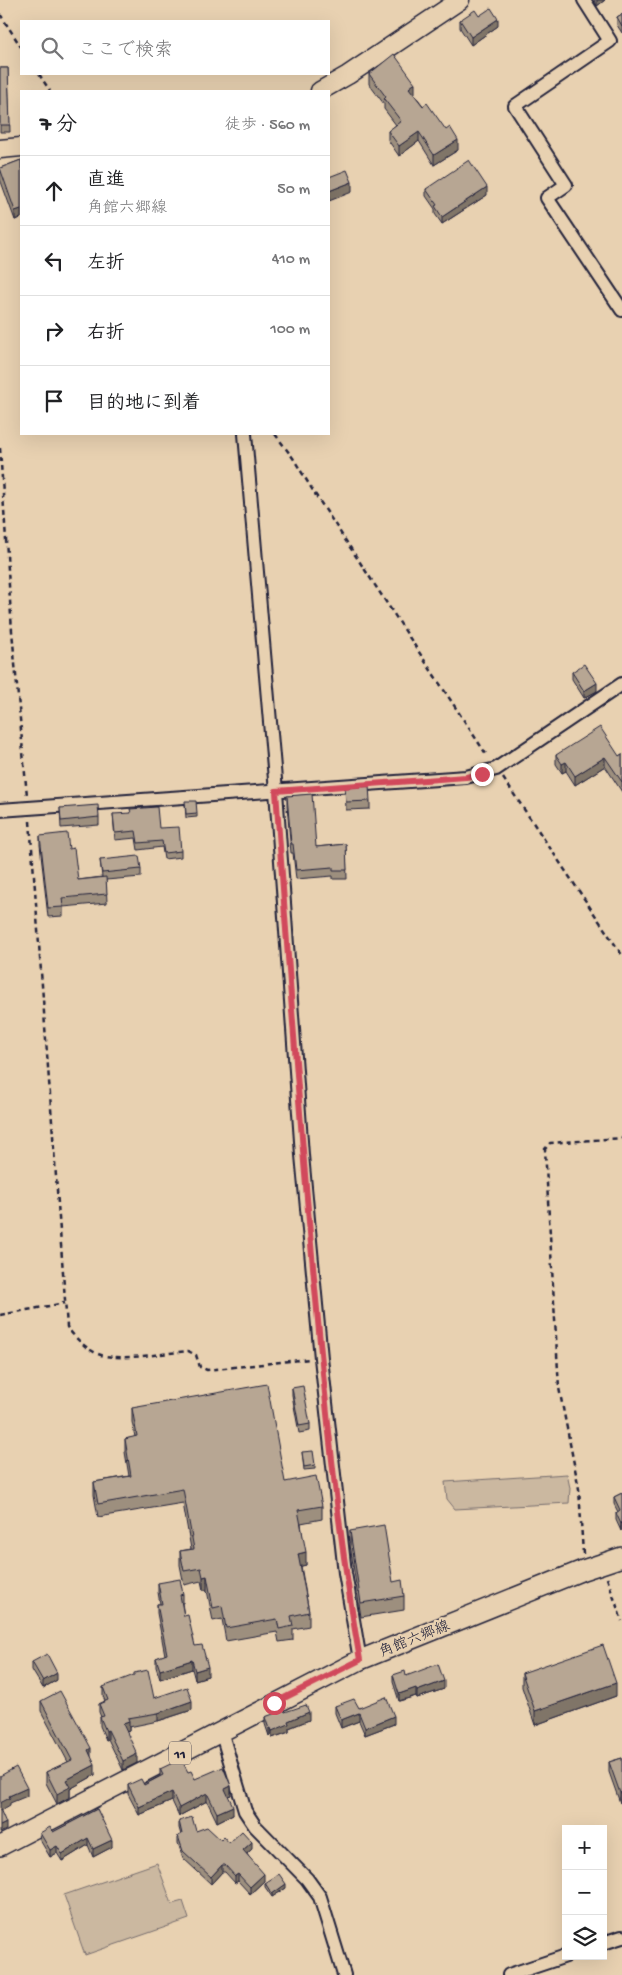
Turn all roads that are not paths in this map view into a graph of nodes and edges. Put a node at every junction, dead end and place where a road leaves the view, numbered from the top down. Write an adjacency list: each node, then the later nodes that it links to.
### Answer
1 (460, 0): 3 (street)
2 (584, 0): 6 (street)
3 (322, 90)
4 (20, 147): 5 (street)
5 (0, 148)
6 (622, 310)
7 (245, 435): 9 (street)
8 (622, 684): 9 (street)
9 (276, 791): 10 (street); 12 (street)
10 (0, 810)
11 (622, 1557): 12 (main road, 角館六郷線 / 11)
12 (360, 1660): 13 (main road, 角館六郷線 / 11)
13 (221, 1732): 14 (main road, 角館六郷線 / 11); 18 (street)
14 (0, 1846)
15 (622, 1937): 16 (street)
16 (607, 1942)
17 (562, 1957): 19 (street)
18 (344, 1975)
19 (509, 1975)

